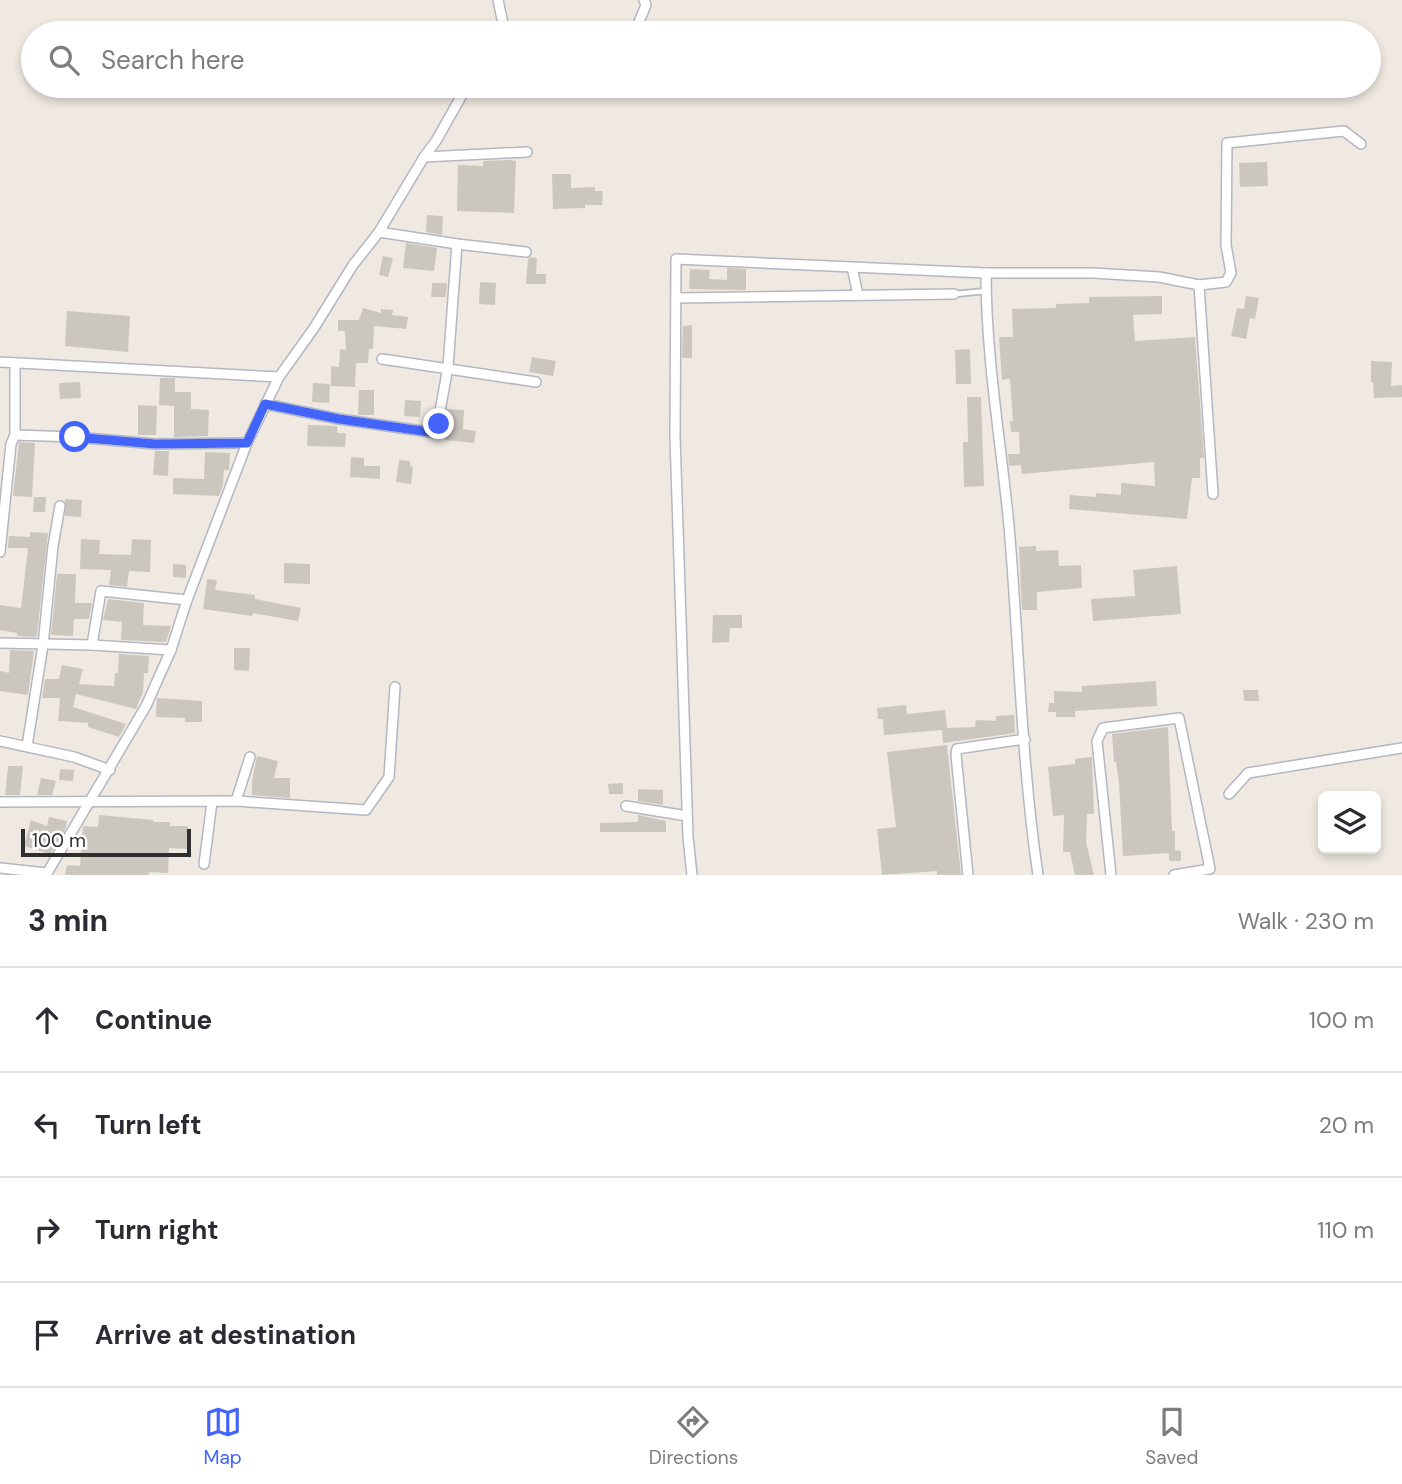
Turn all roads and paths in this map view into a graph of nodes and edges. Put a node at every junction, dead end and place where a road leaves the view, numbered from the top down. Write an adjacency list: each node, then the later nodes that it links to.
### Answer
1 (498, 0): 3 (street)
2 (644, 0): 4 (street)
3 (502, 21)
4 (639, 21)
5 (460, 98): 8 (street)
6 (1362, 144): 14 (street)
7 (527, 152): 8 (street)
8 (424, 157): 9 (street)
9 (379, 232): 10 (street); 23 (street)
10 (457, 244): 11 (street); 22 (street)
11 (526, 252)
12 (852, 267): 13 (street); 16 (street); 18 (street)
13 (986, 273): 14 (street); 15 (street)
14 (1199, 285): 28 (street)
15 (986, 291): 17 (lane); 37 (street)
16 (858, 295): 17 (street); 18 (street)
17 (954, 295)
18 (676, 298): 49 (street)
19 (382, 359): 22 (street)
20 (0, 362): 21 (street)
21 (15, 363): 23 (street); 26 (street)
22 (448, 367): 24 (street); 25 (street)
23 (279, 377): 25 (street)
24 (536, 382)
25 (265, 404): 27 (street)
26 (15, 435): 27 (street); 30 (street)
27 (247, 443): 31 (street)
28 (1213, 494)
29 (60, 506): 33 (street)
30 (0, 552)
31 (187, 600): 34 (street); 35 (street)
32 (0, 643): 33 (street)
33 (43, 645): 34 (street); 39 (street)
34 (92, 645): 35 (street)
35 (171, 650): 42 (street)
36 (395, 687): 44 (street)
37 (1025, 739): 54 (street); 55 (street)
38 (0, 741): 39 (street)
39 (27, 746): 42 (street)
40 (1402, 748): 43 (street)
41 (250, 757): 44 (street)
42 (110, 771): 47 (street)
43 (1229, 794)
44 (236, 801): 46 (street)
45 (0, 802): 47 (street)
46 (212, 802): 47 (street); 50 (street)
47 (87, 804): 52 (street)
48 (626, 806): 49 (street)
49 (687, 816): 53 (street)
50 (204, 864)
51 (0, 868): 52 (street)
52 (46, 874)
53 (692, 875)
54 (968, 875)
55 (1038, 875)
56 (1111, 875): 57 (street)
57 (1174, 875)

